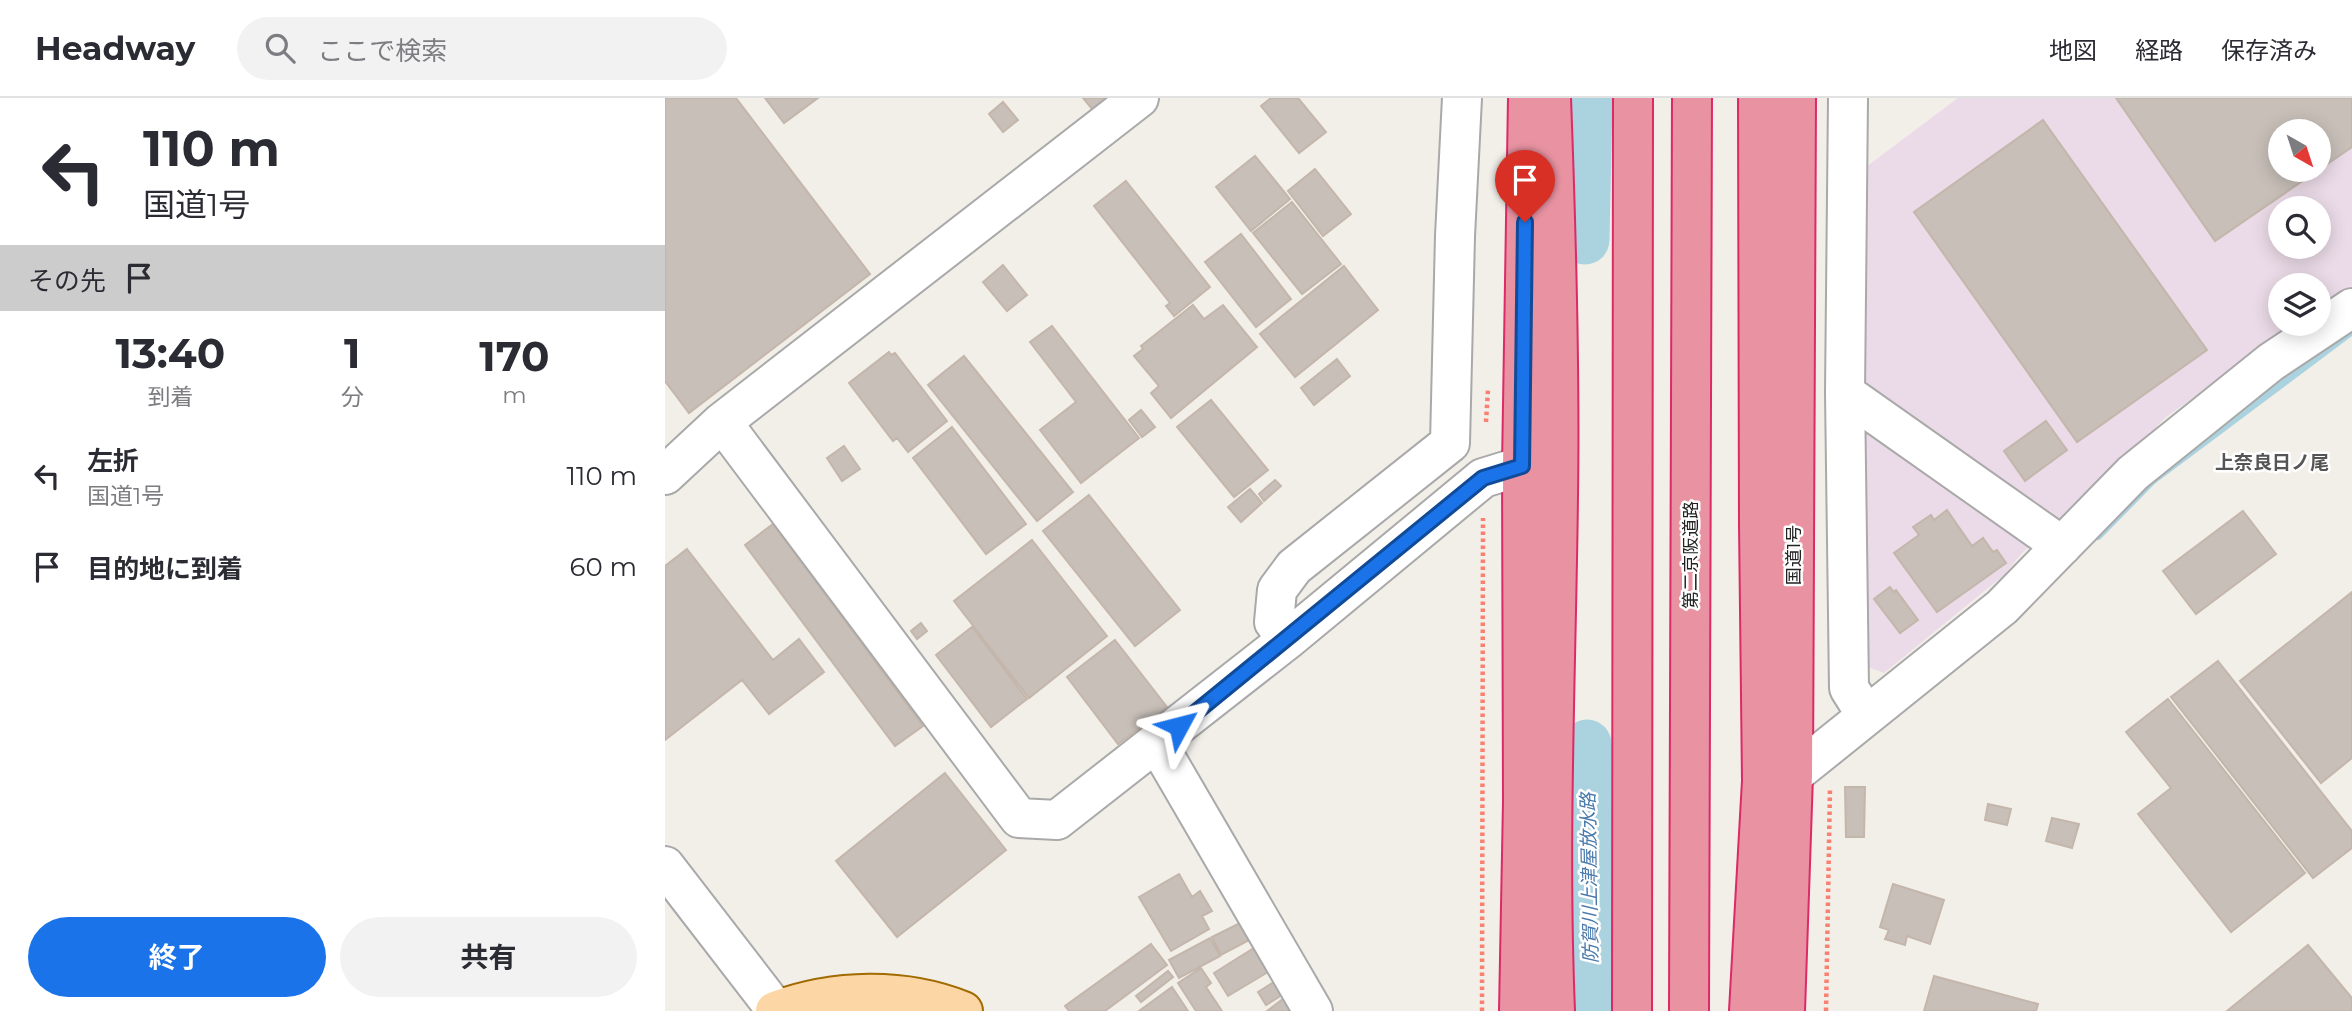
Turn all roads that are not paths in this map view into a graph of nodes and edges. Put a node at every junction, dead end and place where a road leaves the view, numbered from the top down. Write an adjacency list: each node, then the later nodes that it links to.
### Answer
1 (1139, 98): 12 (street)
2 (1462, 98): 16 (street)
3 (1528, 98): 13 (highway)
4 (1551, 98): 26 (highway)
5 (1633, 98): 27 (highway)
6 (1692, 98): 28 (highway, 第二京阪道路)
7 (1758, 98): 29 (highway)
8 (1796, 98): 19 (highway, 国道1号)
9 (1849, 98): 11 (street)
10 (2352, 308): 15 (street)
11 (1845, 393): 15 (street); 17 (street)
12 (722, 422): 14 (street); 18 (street)
13 (1522, 466): 16 (street); 25 (highway)
14 (665, 475)
15 (2062, 546): 17 (street)
16 (1287, 640): 18 (street)
17 (1866, 715): 19 (street)
18 (1157, 743): 24 (street)
19 (1793, 775): 30 (highway, 国道1号)
20 (665, 866): 22 (street)
21 (813, 1005): 22 (main road); 23 (main road)
22 (776, 1011)
23 (963, 1011)
24 (1313, 1011)
25 (1519, 1011)
26 (1555, 1011)
27 (1632, 1011)
28 (1689, 1011)
29 (1749, 1011)
30 (1784, 1011)

